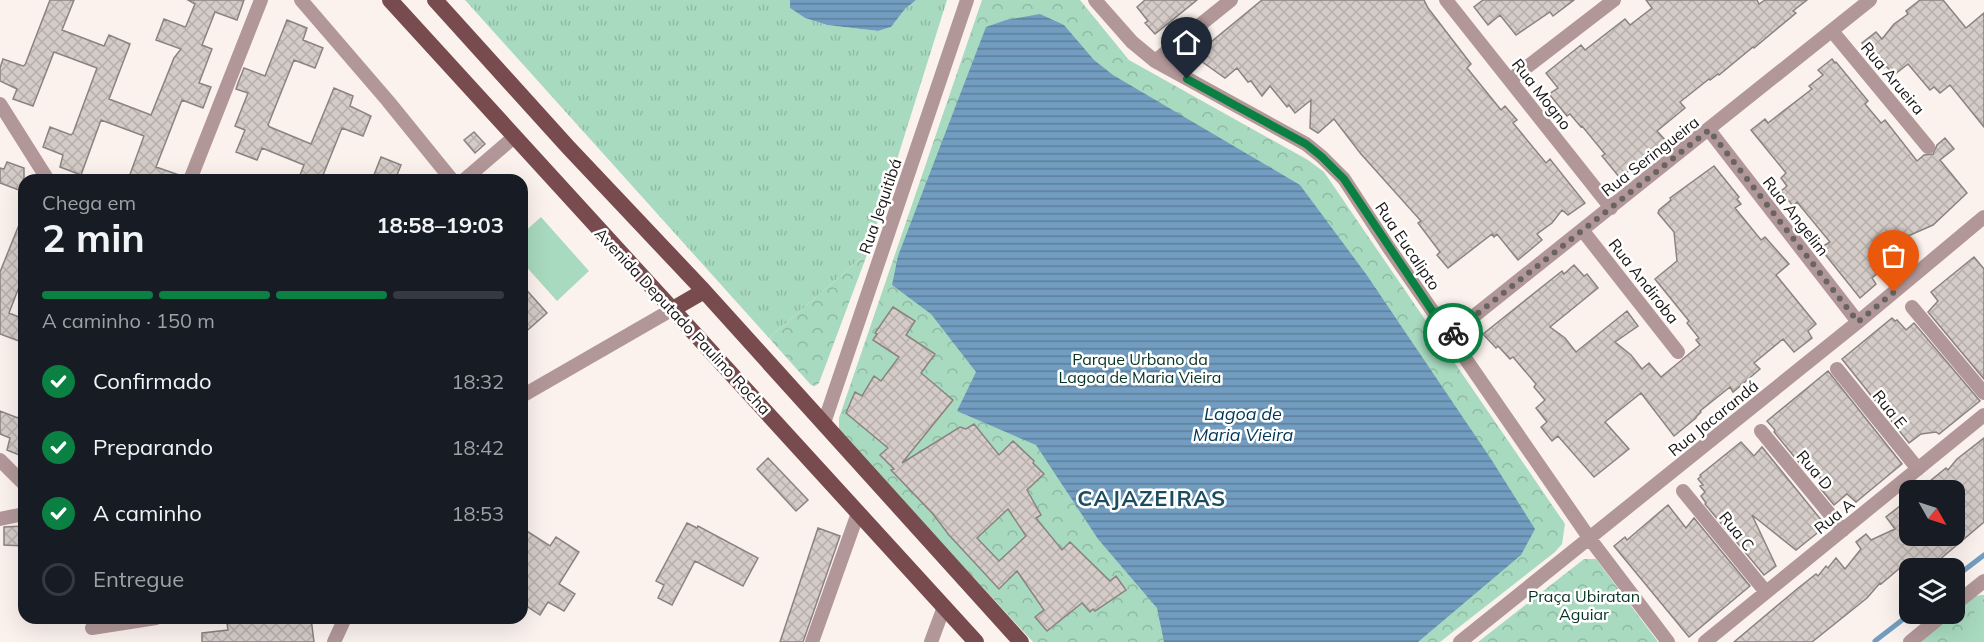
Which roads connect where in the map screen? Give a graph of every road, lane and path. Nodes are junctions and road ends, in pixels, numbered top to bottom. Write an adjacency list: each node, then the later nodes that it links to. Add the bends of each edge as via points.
1 (261, 0): 19 (street)
2 (301, 0): 20 (street)
3 (390, 0): 16 (main road, Avenida Deputado Paulino Rocha)
4 (435, 0): 25 (main road, Avenida Deputado Paulino Rocha)
5 (967, 0): 35 (street, Rua Jequitibá)
6 (1095, 0): 12 (street, Rua Eucalipto, via 1132,42)
7 (1231, 0): 12 (street)
8 (1446, 0): 13 (street, Rua Mogno)
9 (1614, 0): 13 (street)
10 (1870, 0): 11 (street, Rua Seringueira)
11 (1832, 31): 15 (street, Rua Seringueira); 17 (street, Rua Arueira)
12 (1155, 61): 29 (street, Rua Eucalipto, via 1306,144 1322,157 1344,179)
13 (1510, 80): 22 (street, Rua Mogno)
14 (0, 104): 18 (street)
15 (1709, 130): 22 (street, Rua Seringueira); 28 (street, Rua Angelim)
16 (514, 137): 21 (street); 27 (main road, Avenida Deputado Paulino Rocha)
17 (1928, 147)
18 (44, 174)
19 (192, 174)
20 (447, 174)
21 (471, 174)
22 (1611, 208): 24 (street, Rua Seringueira)
23 (1984, 217): 28 (street, Rua Jacarandá)
24 (1583, 231): 29 (street, Rua Seringueira); 30 (street, Rua Andiroba)
25 (704, 291): 27 (main road); 35 (main road, Avenida Deputado Paulino Rocha)
26 (1912, 307): 33 (street)
27 (673, 309): 32 (street); 41 (main road, Avenida Deputado Paulino Rocha)
28 (1858, 322): 45 (street, Rua Jacarandá)
29 (1449, 336): 45 (street, Rua Eucalipto)
30 (1678, 352)
31 (1837, 369): 38 (street, Rua E)
32 (528, 393)
33 (1984, 393)
34 (1984, 415): 38 (street, Rua A)
35 (824, 423): 58 (main road, Avenida Deputado Paulino Rocha)
36 (1761, 431): 44 (street, Rua D)
37 (0, 460): 39 (street)
38 (1918, 469): 44 (street, Rua A)
39 (18, 478)
40 (1683, 491): 47 (street, Rua C)
41 (858, 513): 49 (main road, Avenida Deputado Paulino Rocha); 55 (street)
42 (1, 514): 43 (street)
43 (18, 514)
44 (1843, 530): 47 (street, Rua A)
45 (1590, 539): 59 (street, Rua Jacarandá); 60 (street, Rua Eucalipto)
46 (1984, 582): 48 (street)
47 (1766, 592): 61 (street, Rua A)
48 (1965, 597)
49 (944, 607): 56 (street); 57 (main road, Avenida Deputado Paulino Rocha)
50 (113, 624): 53 (street)
51 (342, 624): 54 (street)
52 (1932, 624): 62 (street)
53 (92, 627)
54 (334, 642)
55 (812, 642)
56 (932, 642)
57 (976, 642)
58 (1021, 642)
59 (1460, 642)
60 (1668, 642)
61 (1705, 642)
62 (1910, 642)

